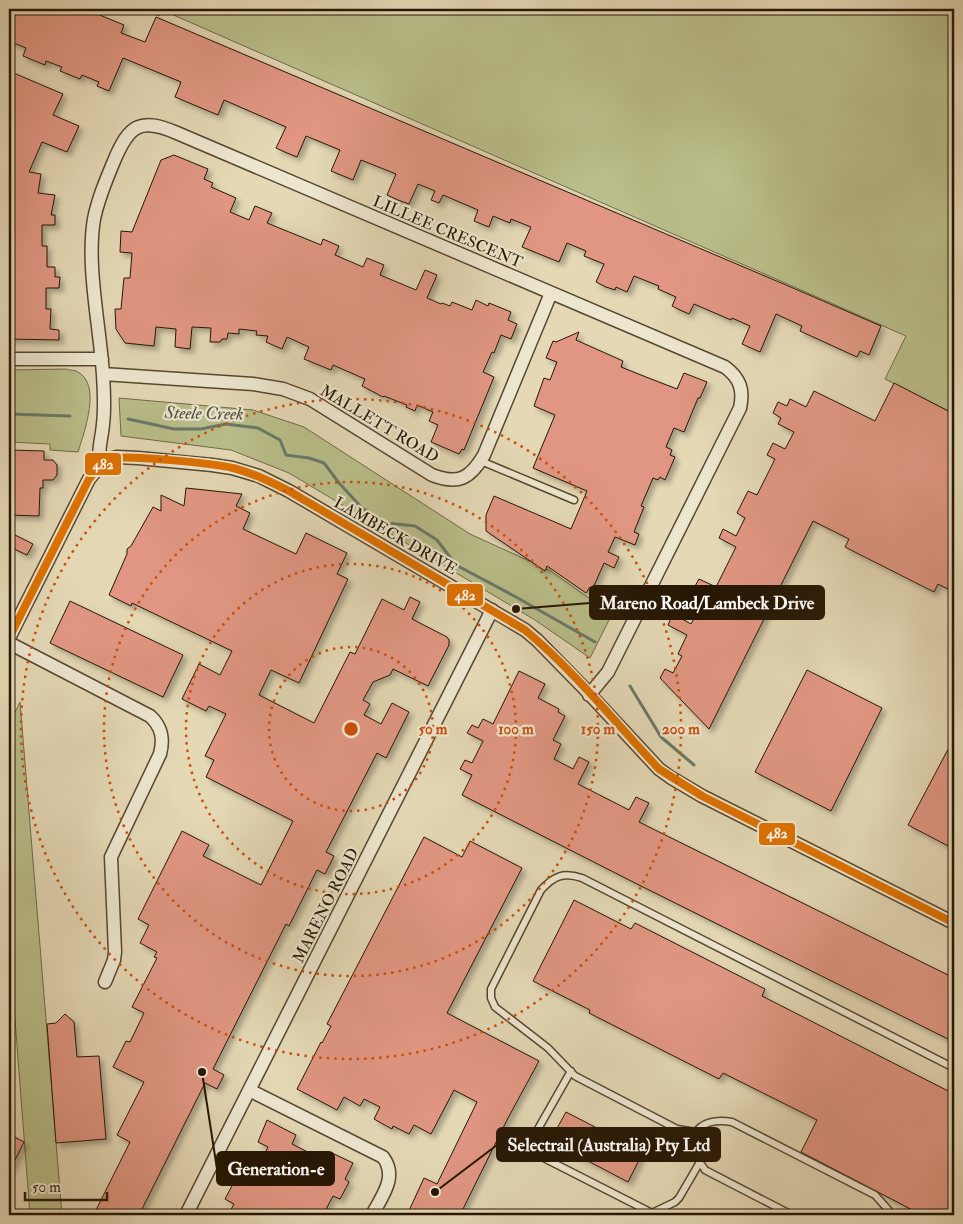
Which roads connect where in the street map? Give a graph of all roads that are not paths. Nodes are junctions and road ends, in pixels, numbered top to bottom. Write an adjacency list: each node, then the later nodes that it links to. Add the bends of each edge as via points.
1 (551, 293): 3 (street, LILLEE CRESCENT, via 160,126 140,126 123,141 102,190 94,220 92,253); 5 (street, MALLETT ROAD); 11 (street, LILLEE CRESCENT, via 725,367 738,379 743,397 736,417 608,672)
2 (9, 359): 3 (street)
3 (102, 359): 4 (street, LILLEE CRESCENT)
4 (103, 374): 5 (street, MALLETT ROAD, via 283,389 310,399 445,480 468,476); 6 (street, LILLEE CRESCENT)
5 (481, 461): 7 (lane)
6 (100, 466): 8 (street, LAMBECK DRIVE, via 110,459 127,458 212,465 250,472 289,491); 9 (street, via 89,479)
7 (574, 500)
8 (492, 610): 11 (street, LAMBECK DRIVE, via 537,640); 16 (street, MARENO ROAD)
9 (9, 638)
10 (9, 644): 13 (street, via 150,716 160,728 163,745 160,754 111,858 115,952)
11 (589, 695): 12 (street, LAMBECK DRIVE, via 670,778)
12 (954, 923)
13 (105, 982)
14 (954, 1068): 15 (lane, via 582,878 565,875 552,878 541,890 492,989 491,998 494,1007 548,1048)
15 (571, 1071): 17 (lane, via 677,1129); 19 (lane, via 534,1136 530,1145 532,1152)
16 (249, 1090): 20 (street, MARENO ROAD); 21 (street, via 384,1158 390,1174)
17 (696, 1132): 18 (lane, via 693,1139); 23 (lane, via 704,1124 720,1120 732,1122 875,1195)
18 (700, 1162): 19 (lane, via 675,1202); 22 (lane, via 720,1179)
19 (651, 1214)
20 (186, 1215)
21 (372, 1215)
22 (792, 1215)
23 (894, 1215)

